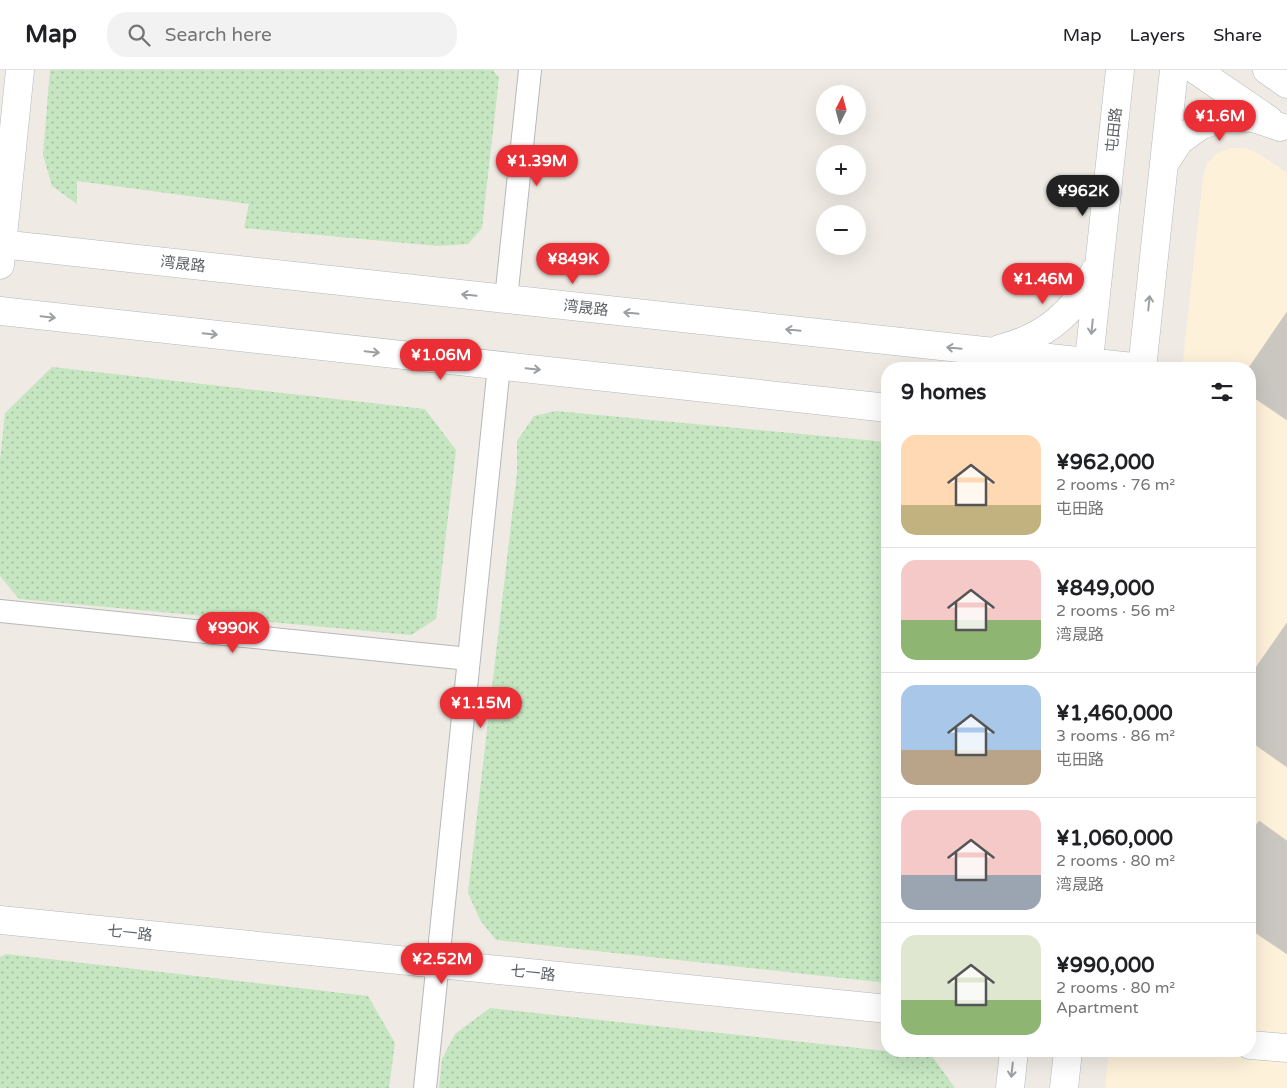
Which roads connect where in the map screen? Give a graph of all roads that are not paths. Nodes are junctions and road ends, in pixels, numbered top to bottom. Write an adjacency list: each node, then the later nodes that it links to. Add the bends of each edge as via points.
1 (20, 70): 10 (main road)
2 (530, 70): 12 (street)
3 (1120, 70): 11 (main road, 屯田路)
4 (1174, 70): 9 (main road)
5 (1196, 70): 8 (main road)
6 (1267, 70): 7 (main road)
7 (1287, 84)
8 (1283, 130): 9 (main road, via 1254,118 1227,117 1201,126 1179,141)
9 (1164, 164): 17 (main road, one-way to 9)
10 (1, 251): 12 (main road, 湾晟路, one-way to 10)
11 (1100, 260): 14 (main road, via 1087,288 1045,331 1018,344); 16 (main road, 屯田路, one-way to 16)
12 (506, 299): 14 (main road, 湾晟路, one-way to 12)
13 (0, 311): 18 (main road, one-way to 18)
14 (988, 352): 15 (main road, 湾晟路)
15 (1059, 362)
16 (1088, 362)
17 (1143, 362)
18 (499, 366): 19 (main road, one-way to 19); 21 (street)
19 (881, 407)
20 (0, 611): 21 (street)
21 (469, 659): 23 (street)
22 (0, 920): 23 (main road, 七一路)
23 (438, 964): 24 (main road, 七一路); 29 (street)
24 (881, 1008)
25 (1256, 1045): 26 (main road)
26 (1287, 1048)
27 (1013, 1057): 30 (main road, one-way to 30)
28 (1067, 1057): 31 (main road)
29 (425, 1088)
30 (1010, 1088)
31 (1064, 1088)

